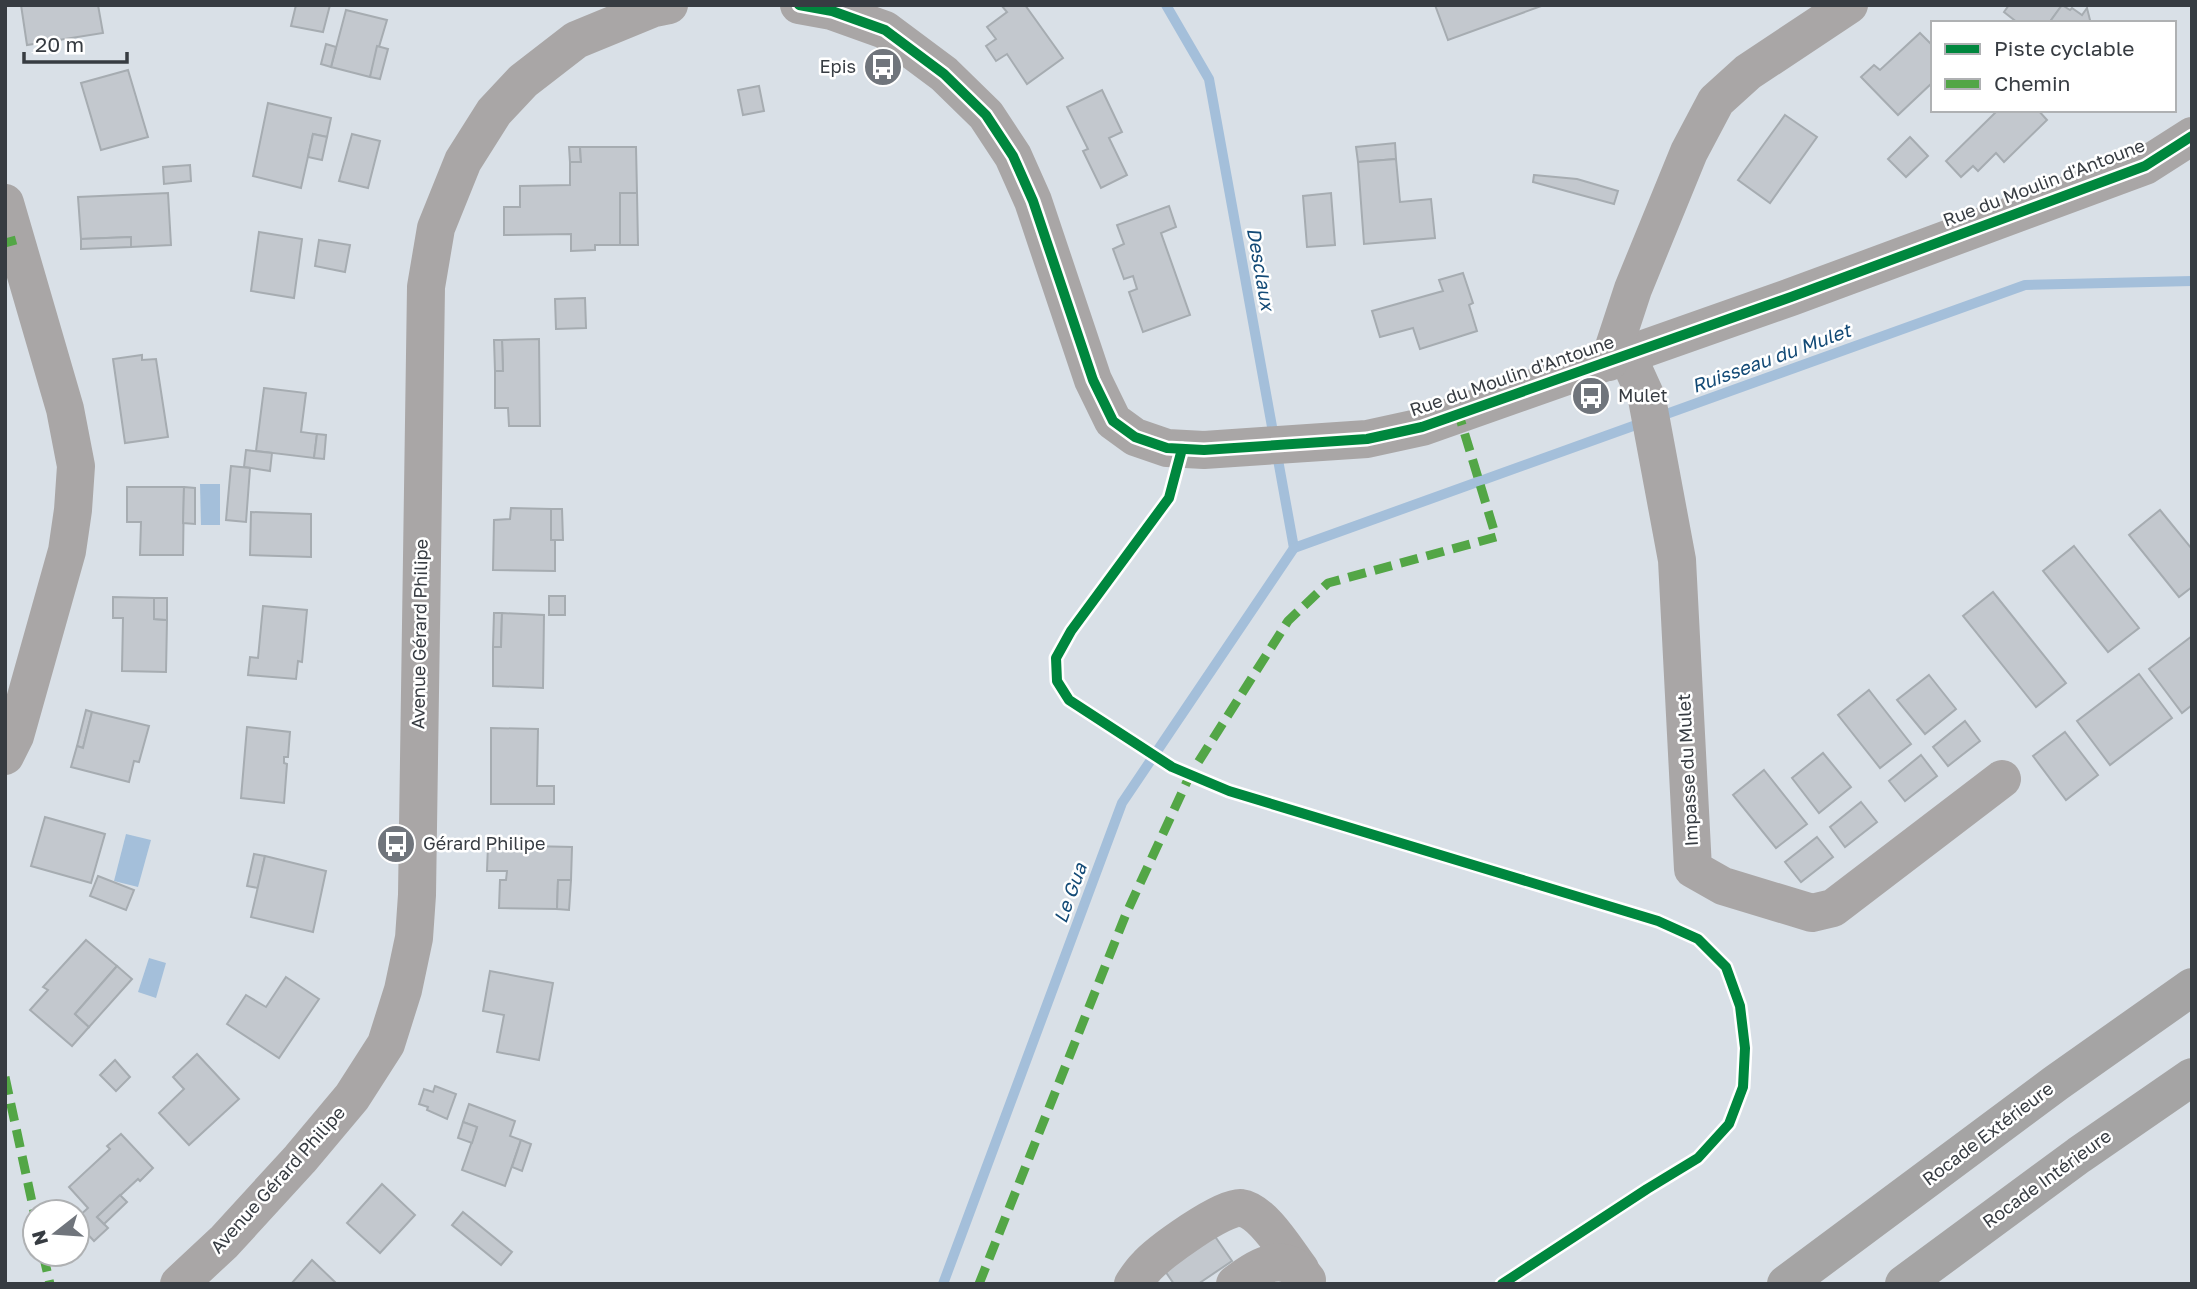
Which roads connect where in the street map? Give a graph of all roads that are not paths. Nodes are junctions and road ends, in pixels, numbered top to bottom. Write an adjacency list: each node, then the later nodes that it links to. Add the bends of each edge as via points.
1 (800, 5): 6 (street, Rue du Moulin d'Antoune, via 885,30 944,74 986,115 1013,156 1033,201 1093,380 1113,421 1135,437 1167,448 1367,439 1422,427)
2 (1849, 5): 6 (street, via 1748,72 1717,101 1689,152 1633,289)
3 (658, 6): 12 (street, Avenue Gérard Philipe, via 576,40 523,81 494,112 463,160 436,229 426,287 418,895 403,990 386,1044 352,1097 300,1159)
4 (2192, 136): 6 (street, Rue du Moulin d'Antoune, via 2145,166)
5 (5, 203): 7 (street, via 62,397 76,466 67,551 15,736)
6 (1618, 359): 8 (street, Impasse du Mulet, via 1651,420 1677,560 1693,869 1723,886 1812,913 1833,908)
7 (5, 756)
8 (2002, 779)
9 (2192, 987): 15 (highway, Rocade Extérieure)
10 (2192, 1077): 16 (highway, Rocade Intérieure)
11 (1305, 1277): 13 (street, via 1259,1216 1240,1208 1221,1213 1183,1238 1147,1265); 14 (street, via 1283,1263 1266,1263)
12 (179, 1284)
13 (1133, 1284)
14 (1235, 1284)
15 (1786, 1284)
16 (1904, 1284)

